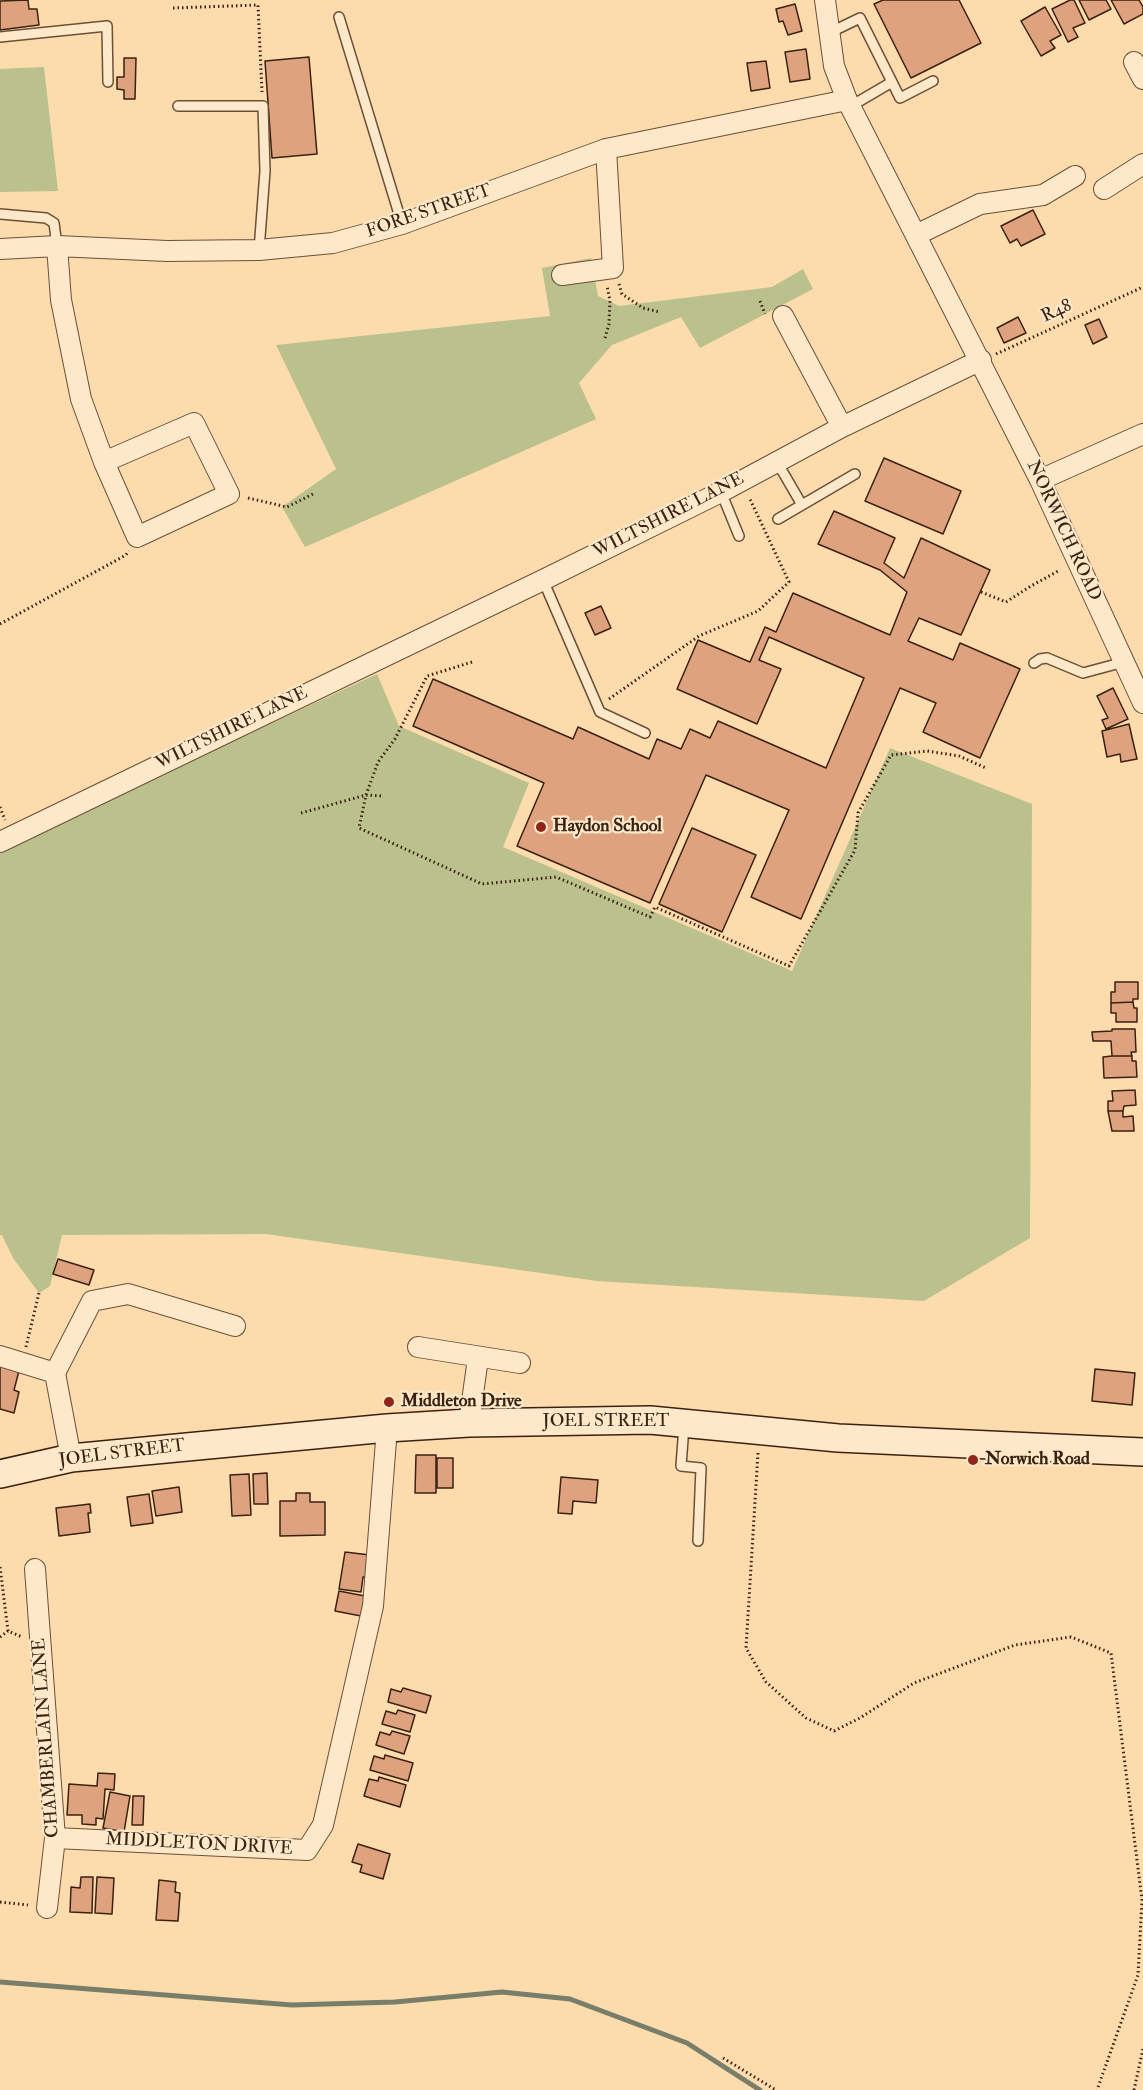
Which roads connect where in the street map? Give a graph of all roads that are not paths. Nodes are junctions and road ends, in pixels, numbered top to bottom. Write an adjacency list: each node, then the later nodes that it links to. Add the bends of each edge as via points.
1 (825, 0): 3 (street)
2 (339, 17): 15 (lane)
3 (830, 33): 7 (lane, via 860,18); 8 (street, via 834,66)
4 (0, 38): 6 (lane, via 107,26)
5 (933, 81): 7 (lane, via 900,98)
6 (108, 82)
7 (892, 82): 8 (lane)
8 (849, 103): 10 (street, FORE STREET); 16 (street)
9 (178, 106): 19 (lane, via 263,106 265,171)
10 (606, 149): 15 (street, FORE STREET); 20 (street, via 609,269)
11 (1143, 164): 13 (street)
12 (1075, 176): 16 (street, via 1043,195 980,204)
13 (1104, 189)
14 (0, 214): 17 (lane, via 46,218 54,223)
15 (402, 224): 19 (street, FORE STREET, via 333,243)
16 (916, 235): 22 (street)
17 (57, 246): 18 (street, FORE STREET); 19 (street, FORE STREET); 25 (street, via 61,300 81,399)
18 (0, 249)
19 (259, 250)
20 (562, 275)
21 (783, 316): 23 (street)
22 (981, 360): 23 (street, WILTSHIRE LANE); 28 (street, NORWICH ROAD)
23 (842, 426): 26 (street, WILTSHIRE LANE)
24 (1143, 434): 28 (street)
25 (104, 462): 25 (street, via 137,537 229,494 194,423)
26 (777, 462): 29 (street, WILTSHIRE LANE); 30 (lane)
27 (855, 474): 30 (lane)
28 (1040, 480): 34 (street, NORWICH ROAD)
29 (721, 492): 32 (lane); 33 (street, WILTSHIRE LANE)
30 (802, 505): 31 (lane)
31 (778, 519)
32 (739, 536)
33 (543, 580): 37 (lane, via 600,712); 38 (street, WILTSHIRE LANE)
34 (1124, 662): 35 (lane, via 1083,673 1047,658); 36 (street, NORWICH ROAD)
35 (1034, 663)
36 (1143, 702)
37 (645, 733)
38 (0, 842)
39 (235, 1326): 44 (street, via 128,1294 92,1301)
40 (418, 1347): 42 (street)
41 (0, 1356): 44 (street)
42 (478, 1358): 43 (street); 45 (street)
43 (520, 1363)
44 (55, 1373): 49 (street)
45 (469, 1423): 46 (main road, JOEL STREET); 47 (main road, JOEL STREET)
46 (684, 1423): 48 (main road, JOEL STREET, via 838,1438); 51 (lane, via 681,1466 701,1468)
47 (387, 1428): 49 (main road, JOEL STREET); 53 (street, MIDDLETON DRIVE, via 373,1606 323,1825 308,1850)
48 (1143, 1452)
49 (71, 1458): 50 (main road, JOEL STREET)
50 (0, 1474)
51 (698, 1541)
52 (35, 1569): 53 (street, CHAMBERLAIN LANE)
53 (55, 1838): 54 (street, CHAMBERLAIN LANE)
54 (48, 1908)

